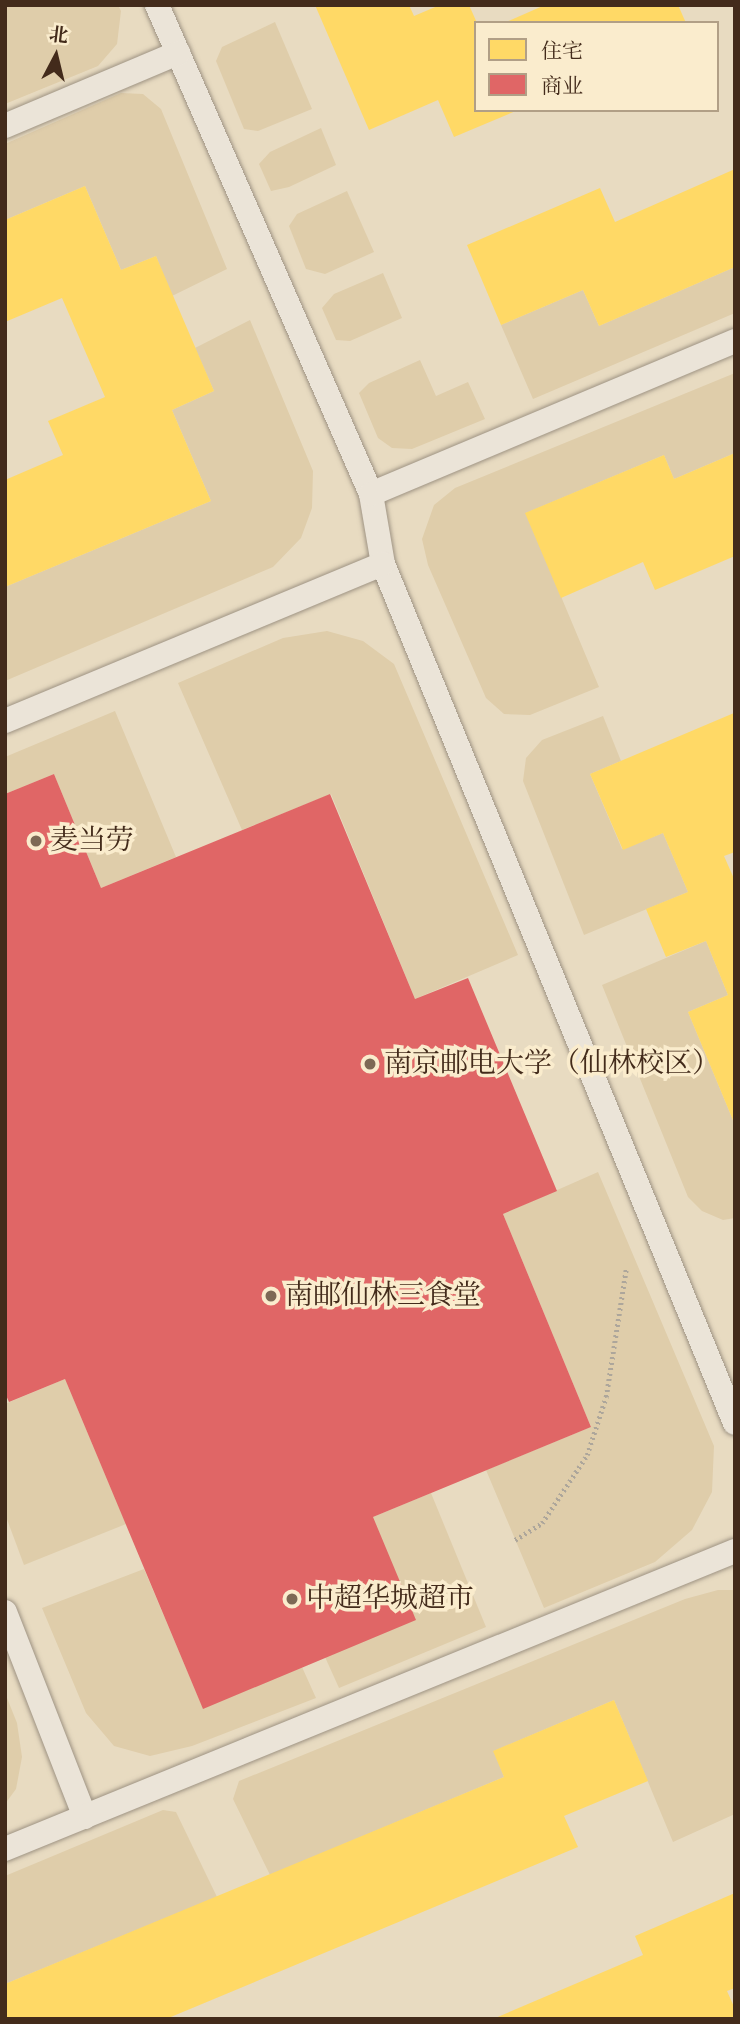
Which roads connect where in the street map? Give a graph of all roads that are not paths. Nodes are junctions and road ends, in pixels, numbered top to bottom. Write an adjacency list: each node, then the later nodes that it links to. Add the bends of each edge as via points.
1 (157, 5): 2 (lane)
2 (177, 52): 3 (lane); 5 (lane)
3 (5, 126)
4 (735, 341): 5 (lane)
5 (371, 494): 6 (lane)
6 (383, 564): 7 (lane); 8 (lane)
7 (5, 721)
8 (735, 1423)
9 (735, 1551): 11 (lane)
10 (5, 1612): 11 (lane)
11 (85, 1817): 12 (lane)
12 (5, 1849)

